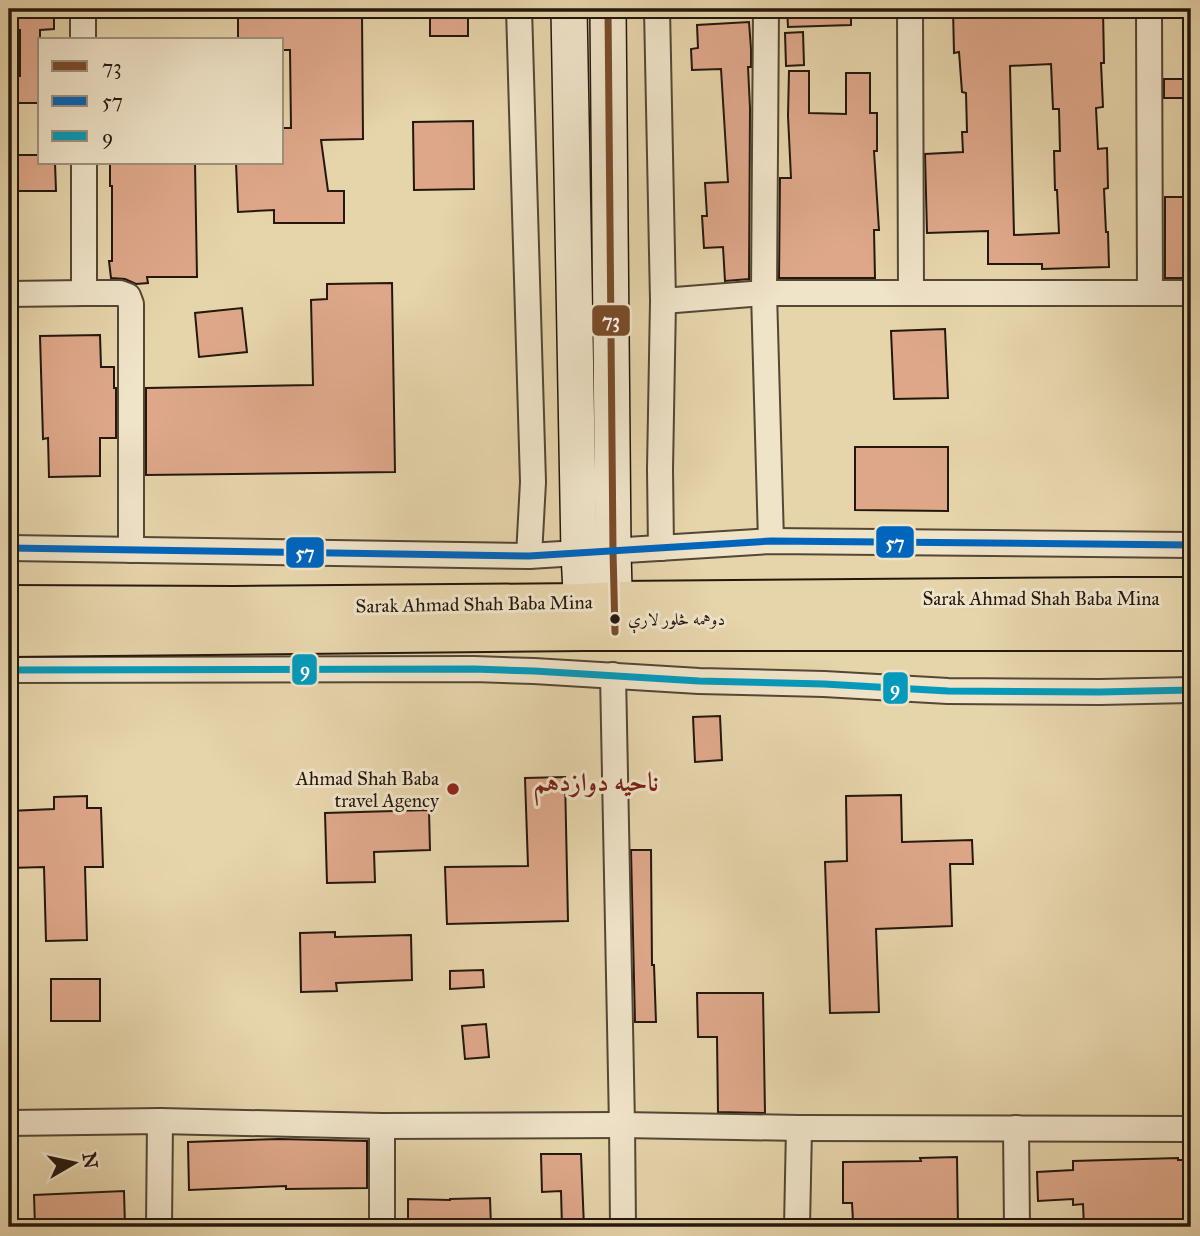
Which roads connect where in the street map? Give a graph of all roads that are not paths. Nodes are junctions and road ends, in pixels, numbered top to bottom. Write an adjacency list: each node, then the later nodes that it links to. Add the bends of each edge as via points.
1 (83, 9): 9 (street)
2 (519, 9): 25 (street, via 533,482)
3 (569, 9): 24 (main road)
4 (608, 9): 23 (main road)
5 (657, 9): 17 (street)
6 (766, 9): 12 (street)
7 (910, 9): 13 (street)
8 (1149, 9): 14 (street)
9 (83, 38)
10 (83, 164): 11 (street)
11 (84, 293): 16 (street); 22 (street, via 120,293 128,296 131,304)
12 (764, 293): 13 (street); 17 (street); 18 (street)
13 (911, 293): 14 (street)
14 (1150, 293): 15 (street)
15 (1191, 293)
16 (9, 294)
17 (663, 302): 21 (street)
18 (771, 541): 19 (street); 21 (street)
19 (1191, 545)
20 (9, 548): 22 (street)
21 (662, 548): 23 (street)
22 (131, 550): 25 (street)
23 (613, 551): 24 (street); 28 (main road)
24 (579, 552): 25 (street); 28 (main road)
25 (529, 555)
26 (1191, 597): 28 (highway, Sarak Ahmad Shah Baba Mina)
27 (9, 605): 28 (highway, Sarak Ahmad Shah Baba Mina, via 248,606)
28 (599, 617): 29 (highway); 30 (highway)
29 (1191, 631)
30 (9, 637)
31 (9, 670): 32 (street, via 474,669)
32 (613, 675): 33 (street, via 948,691); 36 (street)
33 (1191, 690)
34 (159, 1121): 35 (street); 37 (street); 41 (street)
35 (9, 1123)
36 (622, 1125): 37 (street); 38 (street); 43 (street)
37 (382, 1126): 42 (street)
38 (799, 1128): 39 (street); 44 (street)
39 (1016, 1128): 40 (street); 45 (street)
40 (1191, 1129)
41 (159, 1227)
42 (382, 1227)
43 (623, 1227)
44 (797, 1227)
45 (1017, 1227)

